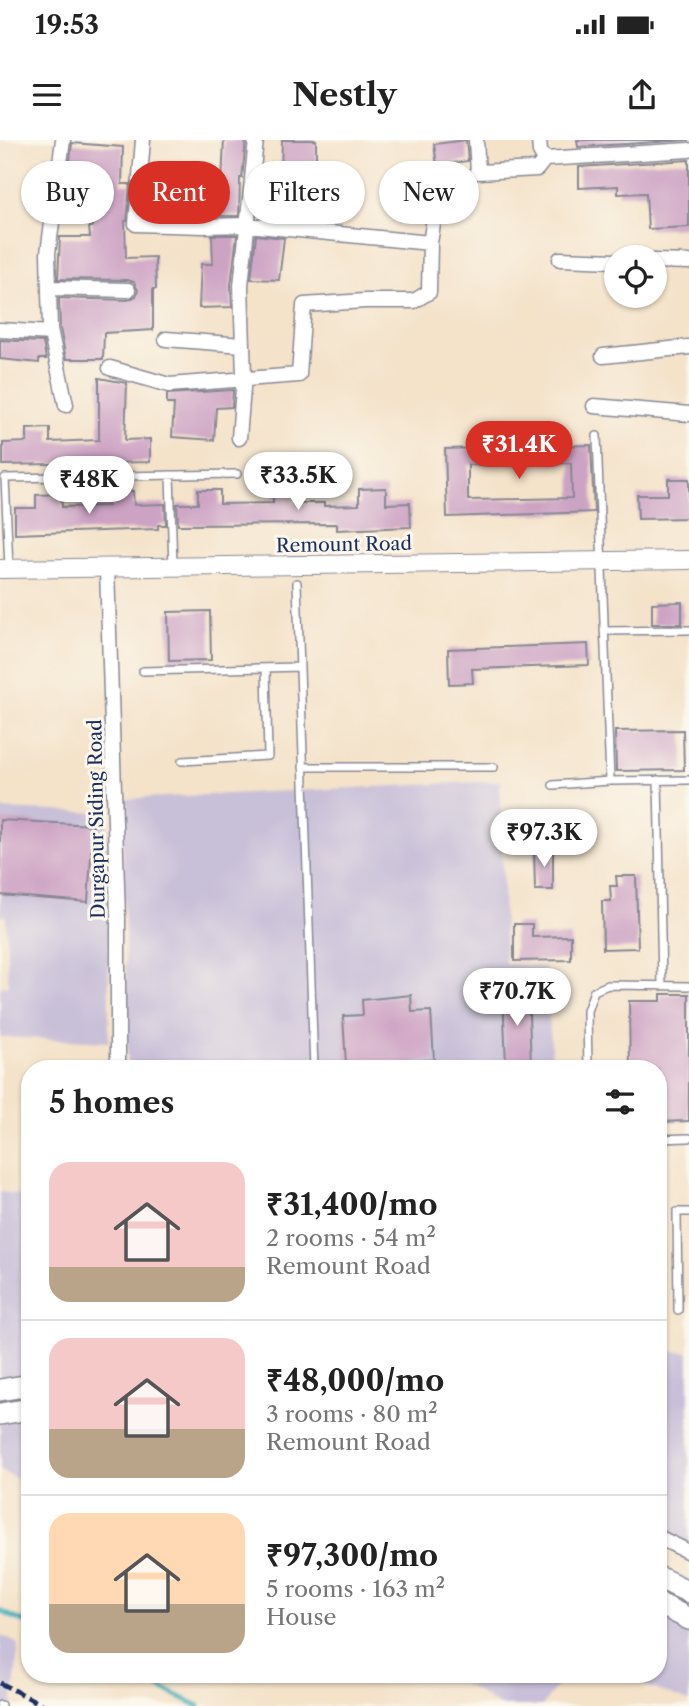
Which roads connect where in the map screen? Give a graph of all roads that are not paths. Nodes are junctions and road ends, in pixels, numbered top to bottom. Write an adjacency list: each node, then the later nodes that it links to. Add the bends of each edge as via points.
1 (63, 140): 15 (street, via 48,253)
2 (143, 140): 9 (street, via 136,223)
3 (256, 140): 9 (street)
4 (476, 140): 7 (street, via 478,172 537,169)
5 (540, 140): 7 (street)
6 (689, 150): 7 (street)
7 (545, 159)
8 (433, 224): 10 (street)
9 (247, 225): 10 (street); 20 (street, via 241,286)
10 (430, 243): 24 (street, via 429,292 414,301 304,305 299,375)
11 (559, 260): 12 (street)
12 (604, 261)
13 (667, 261): 14 (street)
14 (689, 262)
15 (49, 288): 16 (street); 18 (street)
16 (128, 290)
17 (0, 330): 18 (street)
18 (51, 333): 25 (street)
19 (166, 339): 20 (street)
20 (243, 345): 24 (street)
21 (689, 347): 22 (street)
22 (603, 356)
23 (110, 368): 24 (street, via 169,385)
24 (243, 381): 29 (street)
25 (66, 405)
26 (594, 406): 27 (street)
27 (689, 414)
28 (597, 436): 33 (lane)
29 (239, 438)
30 (237, 474): 31 (lane)
31 (170, 475): 34 (lane); 36 (lane, via 5,478)
32 (689, 560): 33 (street, Remount Road)
33 (601, 562): 34 (street, Remount Road); 39 (lane)
34 (173, 567): 35 (street, Remount Road)
35 (107, 568): 36 (street, Remount Road); 52 (street, Durgapur Siding Road)
36 (4, 569)
37 (297, 583): 40 (lane)
38 (689, 630): 39 (lane)
39 (604, 631): 48 (lane)
40 (300, 667): 41 (lane); 44 (lane)
41 (266, 668): 42 (lane); 43 (lane, via 268,756)
42 (143, 671)
43 (182, 761)
44 (303, 767): 45 (lane); 53 (lane)
45 (494, 768)
46 (658, 780): 47 (lane); 48 (lane); 50 (lane)
47 (689, 780)
48 (611, 781): 49 (lane)
49 (553, 785)
50 (662, 986): 51 (lane); 54 (lane, via 608,985 594,991 587,1011)
51 (689, 986)
52 (118, 1060)
53 (314, 1060)
54 (588, 1060)
55 (689, 1138): 56 (lane)
56 (667, 1139)
57 (689, 1212): 58 (lane, via 677,1212)
58 (678, 1310)
59 (21, 1386): 60 (main road)
60 (0, 1390)
61 (21, 1410): 62 (main road)
62 (0, 1414)
63 (667, 1541): 64 (street)
64 (689, 1552)
65 (667, 1581): 66 (main road)
66 (689, 1592)
67 (667, 1608): 68 (main road)
68 (689, 1619)

